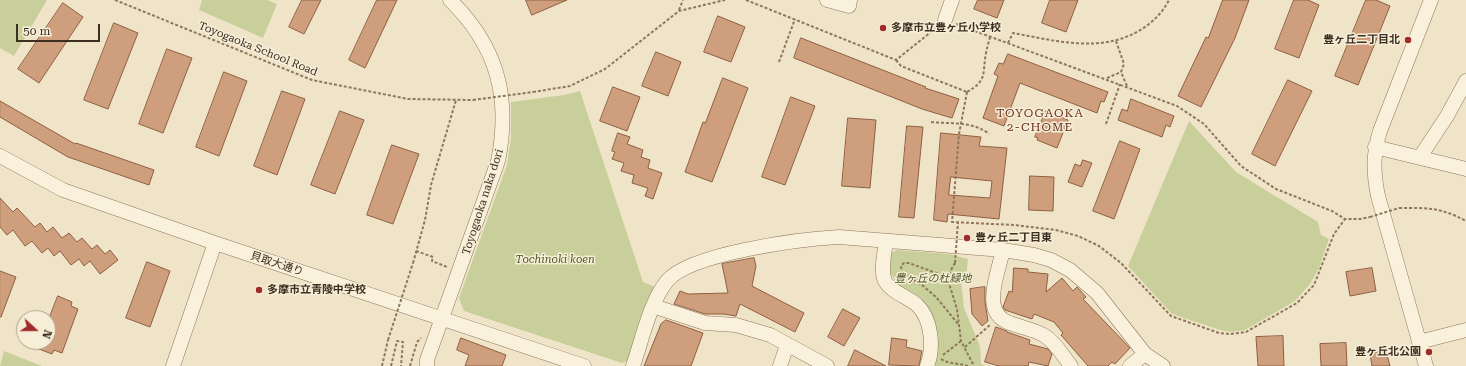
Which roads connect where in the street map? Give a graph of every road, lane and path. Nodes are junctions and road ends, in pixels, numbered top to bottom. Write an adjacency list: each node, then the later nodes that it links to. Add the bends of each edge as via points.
1 (115, 0): 25 (path, Toyogaoka School Road, via 312,80 408,99)
2 (450, 0): 45 (street, Toyogaoka naka dori, via 479,33 491,56 503,100 503,133 498,161)
3 (683, 0): 11 (path)
4 (725, 0): 11 (path)
5 (746, 0): 12 (path)
6 (827, 0): 7 (street, via 849,6)
7 (850, 0)
8 (952, 0): 13 (street)
9 (1169, 0): 15 (path, via 1150,24 1131,36)
10 (1431, 0): 30 (street)
11 (679, 11): 25 (path, Toyogaoka School Road, bridge, via 605,70 570,86 473,100)
12 (794, 19): 17 (path); 18 (path)
13 (945, 20): 14 (path); 17 (path)
14 (990, 37): 16 (path); 24 (path, via 984,77 978,86)
15 (1116, 41): 16 (path, via 1085,45 1013,33); 19 (path, via 1124,64)
16 (1008, 43): 20 (path)
17 (896, 60): 24 (path, via 901,66)
18 (779, 62)
19 (1121, 72): 20 (path); 23 (path)
20 (1107, 78): 22 (path)
21 (1466, 81): 32 (street)
22 (1120, 84): 23 (path); 28 (path)
23 (1127, 86): 34 (path, via 1177,106 1204,124 1241,166 1276,189 1332,211)
24 (967, 92): 27 (path)
25 (456, 100): 40 (path, via 431,185)
26 (931, 122): 27 (path)
27 (962, 124): 29 (path, via 970,124); 36 (path, via 952,222)
28 (1106, 124)
29 (989, 134)
30 (1375, 147): 32 (street); 50 (street, via 1374,172 1378,196)
31 (0, 156): 38 (street, 貝取大通り, via 63,190)
32 (1420, 157): 33 (street)
33 (1466, 169)
34 (1345, 219): 35 (path, bridge, via 1370,217 1399,208 1431,208 1448,212); 36 (path, via 1334,234 1314,285 1297,303 1246,332 1230,334 1219,333 1171,316 1121,263 1099,246 1078,236 1056,230 1014,225)
35 (1466, 221)
36 (958, 223): 42 (path, bridge, via 955,262)
37 (886, 241): 39 (street); 43 (street, via 839,237 812,238 754,248 695,263 684,267 667,280); 55 (street, via 883,270 885,281 917,306 927,318 930,334)
38 (215, 243): 45 (street, 貝取大通り); 56 (street)
39 (1003, 250): 44 (street, via 992,298 994,312); 54 (street, via 1034,254 1070,270 1097,293)
40 (416, 251): 41 (path, via 433,257 432,261); 57 (path, bridge)
41 (452, 269)
42 (948, 277): 46 (path, via 957,309); 46 (path, via 909,263 901,266 902,274 922,285 936,297)
43 (653, 306): 51 (street, via 704,323 736,325 770,335); 63 (street)
44 (998, 318): 52 (path); 68 (street, via 1045,336)
45 (442, 319): 61 (street, Toyogaoka naka dori); 62 (street, 貝取大通り)
46 (958, 324): 49 (path)
47 (1466, 330): 50 (street)
48 (424, 336): 60 (path, via 417,342)
49 (960, 341): 52 (path); 53 (path)
50 (1419, 342): 71 (street)
51 (787, 345): 64 (street); 65 (street)
52 (965, 347): 67 (path, via 967,356)
53 (946, 351)
54 (1145, 354): 69 (street); 70 (street)
55 (928, 362): 66 (path, via 940,359)
56 (173, 366)
57 (382, 366)
58 (391, 366): 59 (path, via 397,341 403,342)
59 (401, 366)
60 (410, 366)
61 (427, 366)
62 (584, 366)
63 (633, 366)
64 (780, 366)
65 (827, 366)
66 (968, 366)
67 (974, 366)
68 (1071, 366)
69 (1130, 366)
70 (1163, 366)
71 (1426, 366)

